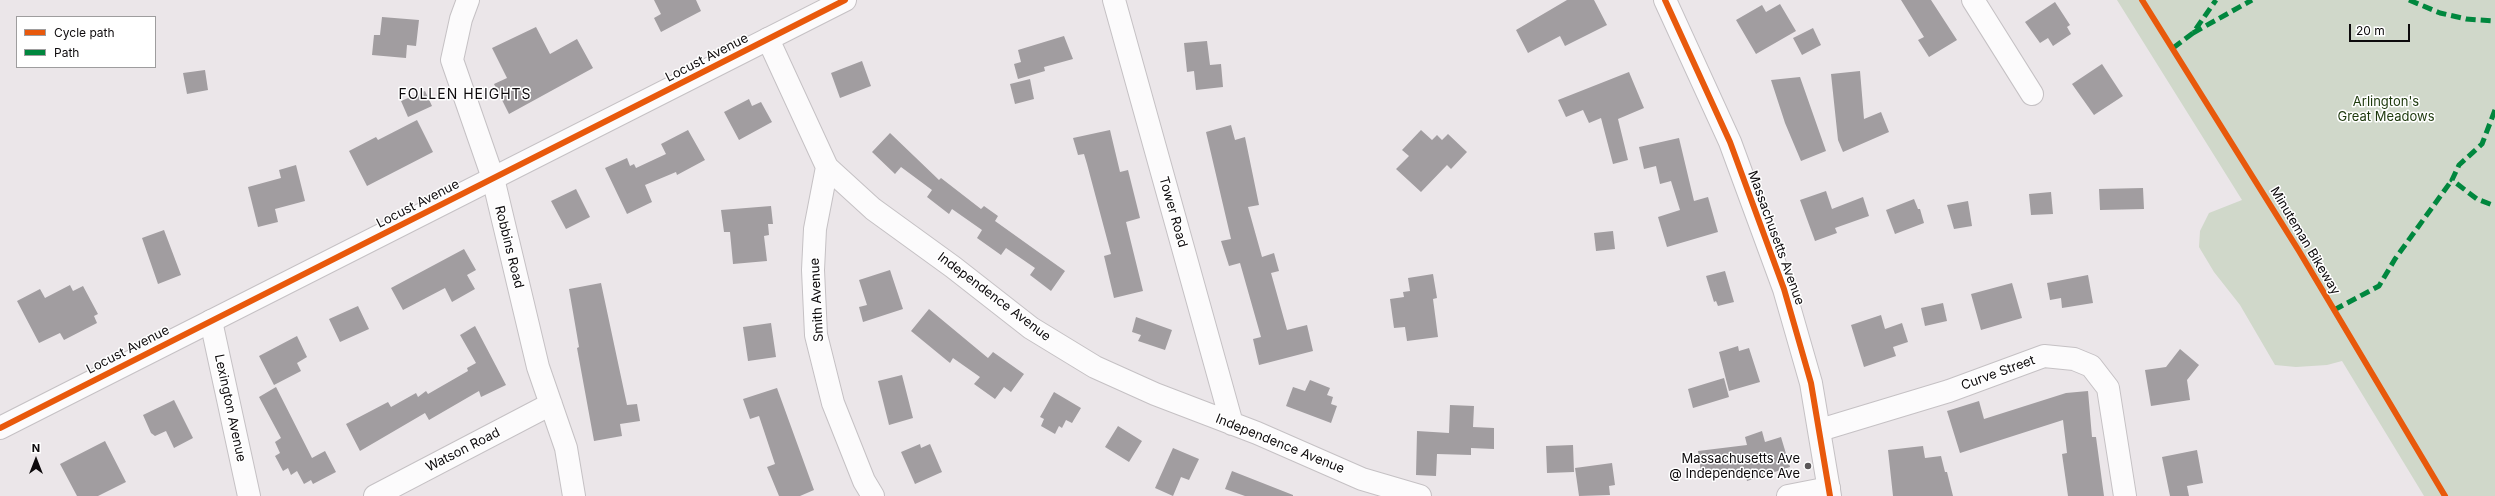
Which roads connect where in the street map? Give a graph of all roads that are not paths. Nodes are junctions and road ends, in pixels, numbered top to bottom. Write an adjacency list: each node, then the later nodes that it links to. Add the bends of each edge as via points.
1 (468, 0): 9 (street, Robbins Road, via 452,60)
2 (845, 0): 6 (street, Locust Avenue)
3 (1114, 0): 12 (street, Tower Road)
4 (1665, 0): 14 (street, Massachusetts Avenue, via 1730,142 1784,289 1811,383)
5 (1974, 0): 7 (street)
6 (768, 39): 8 (street, Independence Avenue); 9 (street, Locust Avenue)
7 (2032, 94)
8 (827, 166): 12 (street, Independence Avenue, via 873,209 1031,328 1095,367); 19 (street, Smith Avenue, via 815,229 813,270 816,335 833,403 865,483)
9 (493, 178): 10 (street, Locust Avenue); 11 (street, Robbins Road, via 538,367)
10 (211, 321): 13 (street, Locust Avenue); 16 (street, Lexington Avenue)
11 (551, 404): 17 (street, Watson Road); 18 (street, Robbins Road, via 566,448)
12 (1232, 424): 20 (street, Independence Avenue, via 1362,479)
13 (0, 428)
14 (1820, 430): 15 (street, Massachusetts Avenue); 22 (street, Curve Street, via 1949,392 2044,356 2074,359 2091,366 2108,388)
15 (1830, 492): 21 (street)
16 (249, 496)
17 (375, 496)
18 (574, 496)
19 (873, 496)
20 (1420, 496)
21 (1788, 496)
22 (2126, 496)

